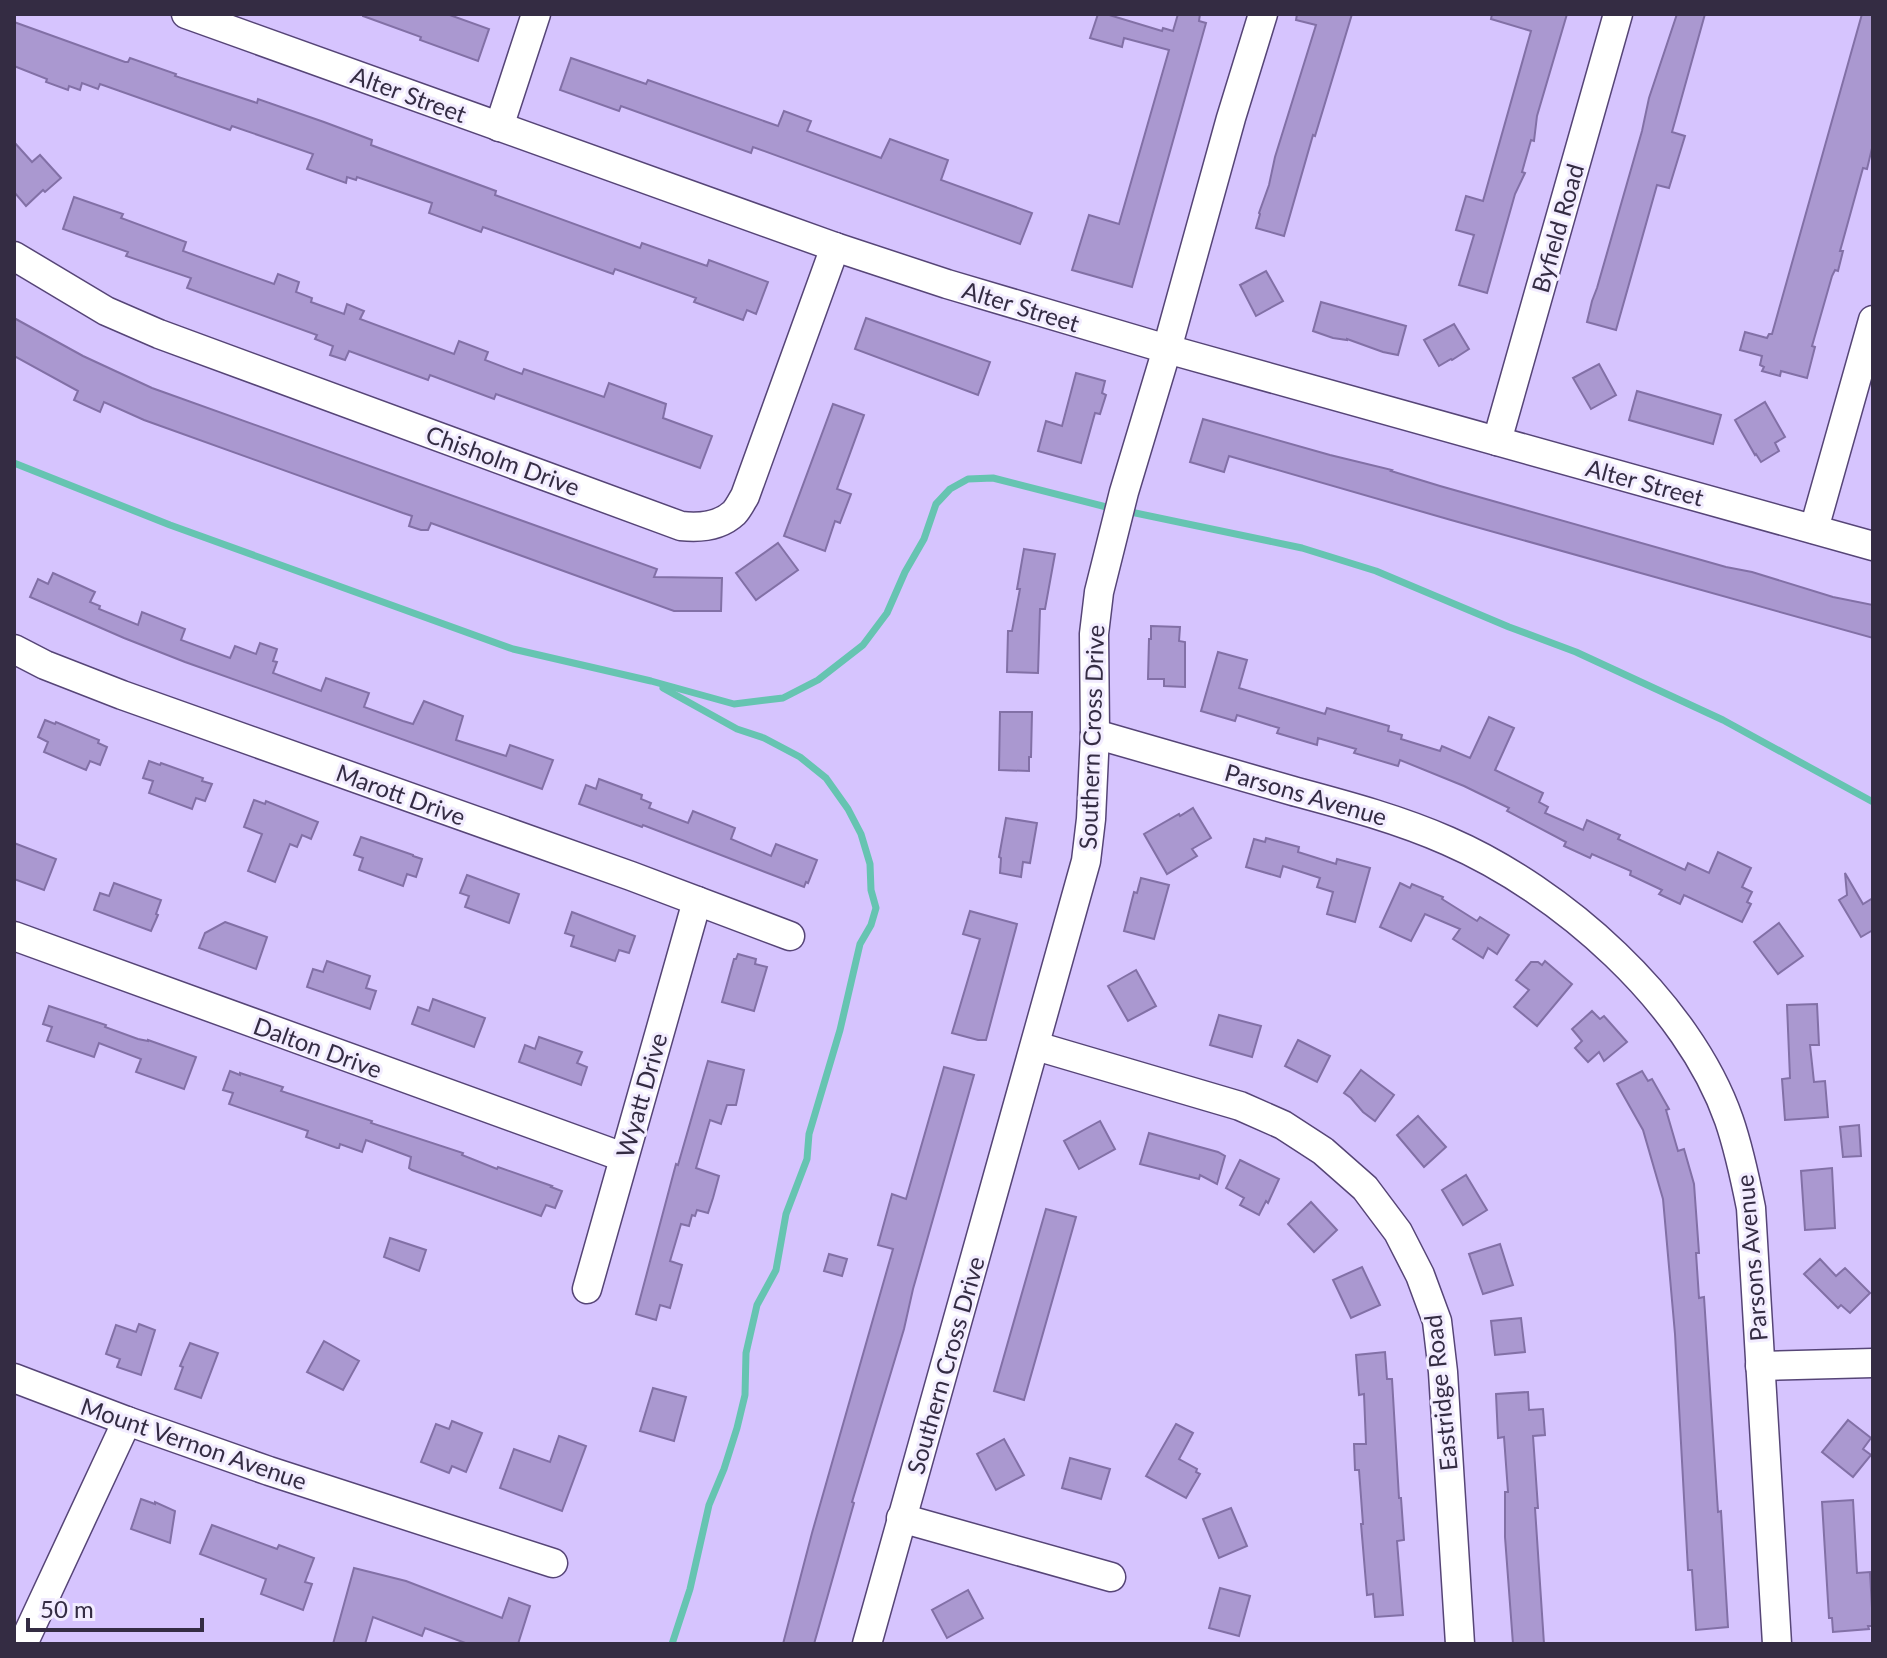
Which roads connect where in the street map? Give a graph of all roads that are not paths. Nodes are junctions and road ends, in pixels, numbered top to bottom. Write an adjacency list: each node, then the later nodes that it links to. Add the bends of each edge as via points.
1 (186, 14): 5 (street, Alter Street)
2 (536, 14): 5 (street)
3 (1263, 14): 9 (street, Southern Cross Drive)
4 (1618, 14): 10 (street, Byfield Road)
5 (499, 127): 6 (street, Alter Street)
6 (835, 247): 7 (street, Chisholm Drive, via 745,496 734,513 700,528 681,526 159,334 106,311); 9 (street, Alter Street)
7 (14, 256)
8 (1873, 320): 11 (street)
9 (1167, 349): 10 (street, Alter Street); 14 (street, Southern Cross Drive, via 1099,592)
10 (1497, 441): 11 (street, Alter Street)
11 (1814, 529): 12 (street, Alter Street)
12 (1873, 546)
13 (14, 649): 15 (street, Marott Drive, via 122,695)
14 (1095, 734): 18 (street, Southern Cross Drive, via 1086,861); 22 (street, Parsons Avenue, via 1393,819 1450,841 1550,900 1634,972 1702,1062 1728,1118 1751,1208)
15 (697, 901): 17 (street, Marott Drive); 19 (street, Wyatt Drive)
16 (14, 936): 19 (street, Dalton Drive)
17 (790, 936)
18 (1036, 1046): 25 (street, Southern Cross Drive); 30 (street, Eastridge Road, via 1240,1106 1283,1125 1365,1188 1398,1232 1437,1321)
19 (623, 1157): 20 (street, Wyatt Drive)
20 (587, 1289)
21 (1873, 1363): 22 (street)
22 (1760, 1366): 31 (street, Parsons Avenue)
23 (14, 1378): 24 (street, Mount Vernon Avenue)
24 (127, 1421): 26 (street, Mount Vernon Avenue); 28 (street)
25 (901, 1518): 27 (street); 29 (street, Southern Cross Drive)
26 (553, 1563)
27 (1111, 1577)
28 (23, 1644)
29 (867, 1644)
30 (1460, 1644)
31 (1777, 1644)

